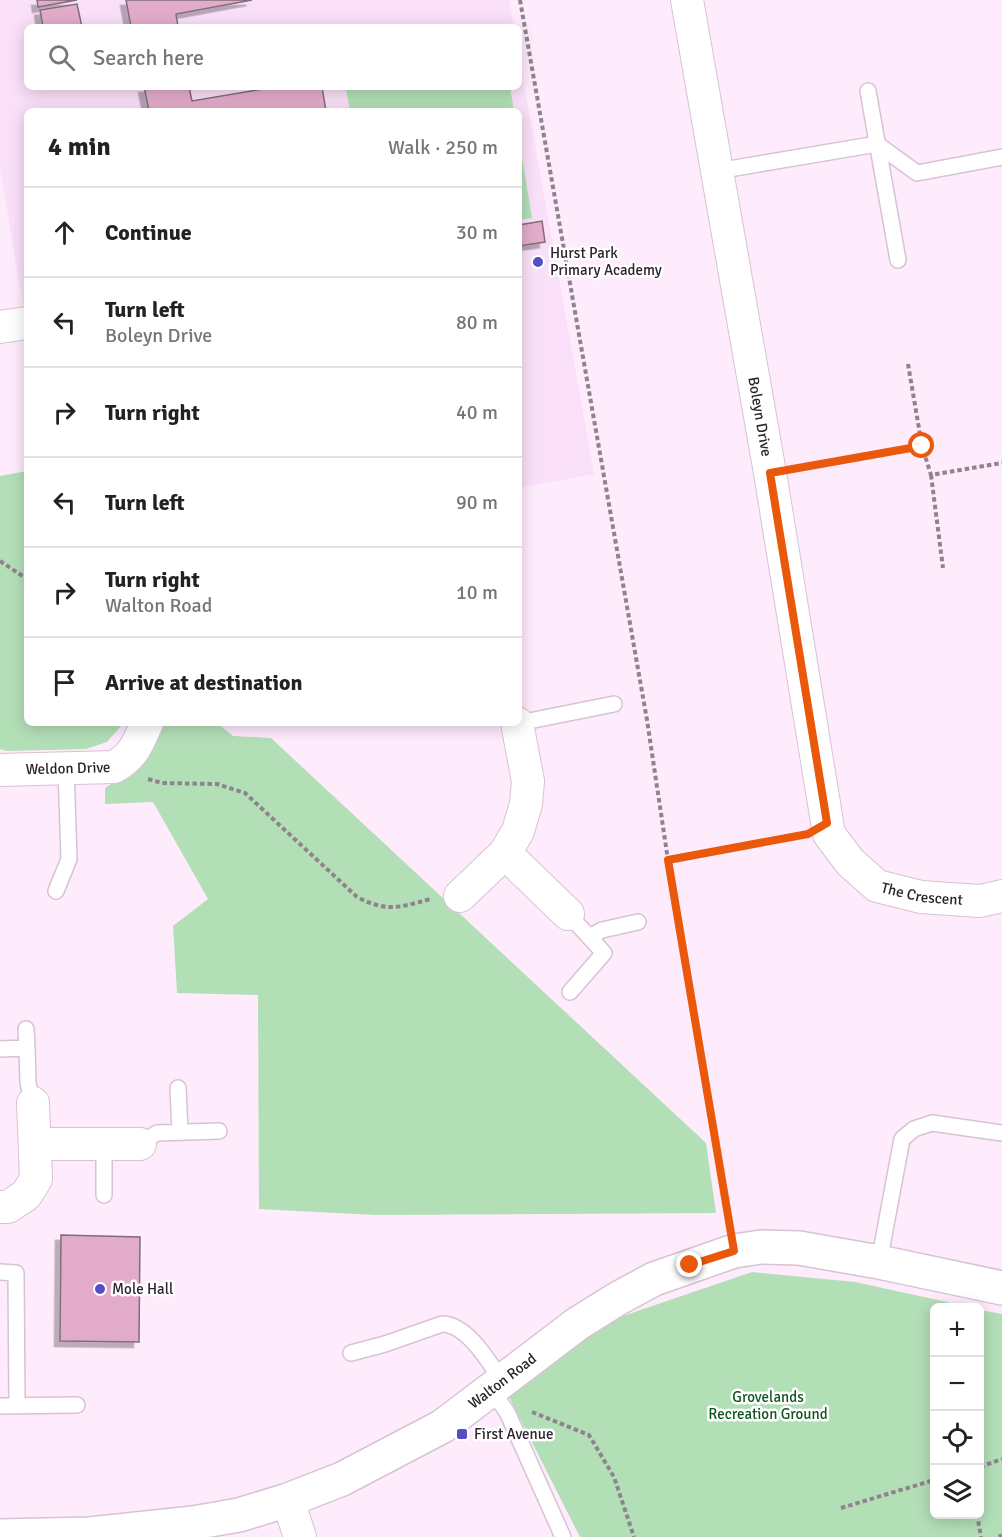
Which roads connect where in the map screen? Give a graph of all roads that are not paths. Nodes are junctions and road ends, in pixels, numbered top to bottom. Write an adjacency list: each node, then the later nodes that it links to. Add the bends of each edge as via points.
1 (687, 0): 5 (street, Boleyn Drive)
2 (868, 91): 3 (lane)
3 (877, 144): 4 (lane, via 917,173); 5 (lane); 6 (lane)
4 (1002, 157)
5 (717, 171): 15 (street, Boleyn Drive)
6 (898, 260)
7 (24, 323): 8 (street)
8 (0, 327)
9 (614, 704): 10 (lane)
10 (522, 722)
11 (146, 726): 13 (street, Weldon Drive, via 126,760 114,767)
12 (519, 726): 16 (street, via 528,781 526,804 518,831)
13 (66, 769): 14 (street, Weldon Drive); 17 (lane, via 69,859)
14 (0, 770)
15 (828, 828): 19 (street, The Crescent, via 850,862 877,886 921,897 980,901)
16 (505, 853): 18 (street); 20 (street)
17 (56, 891)
18 (460, 896)
19 (1002, 896)
20 (568, 914): 22 (lane)
21 (638, 922): 22 (lane)
22 (589, 937): 23 (lane, via 604,953)
23 (570, 992)
24 (26, 1029): 25 (lane)
25 (27, 1048): 26 (lane); 28 (lane)
26 (0, 1049)
27 (178, 1088): 30 (lane)
28 (33, 1103): 33 (street)
29 (219, 1131): 30 (lane)
30 (180, 1132): 34 (lane, via 158,1133)
31 (1002, 1133): 37 (lane, via 932,1123 914,1129 902,1139)
32 (104, 1143): 33 (street); 34 (street); 35 (lane)
33 (36, 1144): 36 (street, via 36,1179 27,1195)
34 (140, 1144)
35 (104, 1196)
36 (0, 1207)
37 (879, 1262): 39 (main road, Walton Road); 41 (main road, Walton Road, via 798,1248 734,1251 654,1279 616,1299 577,1324)
38 (0, 1272): 44 (lane, via 16,1273)
39 (1002, 1288)
40 (351, 1353): 41 (lane, via 449,1324 457,1327 483,1354)
41 (500, 1394): 45 (main road, Walton Road, via 384,1458); 48 (lane)
42 (77, 1405): 44 (lane)
43 (0, 1406): 44 (lane)
44 (17, 1406)
45 (288, 1500): 46 (main road, Walton Road, via 239,1515 192,1523 90,1534); 47 (street)
46 (0, 1536)
47 (300, 1537)
48 (563, 1537)

